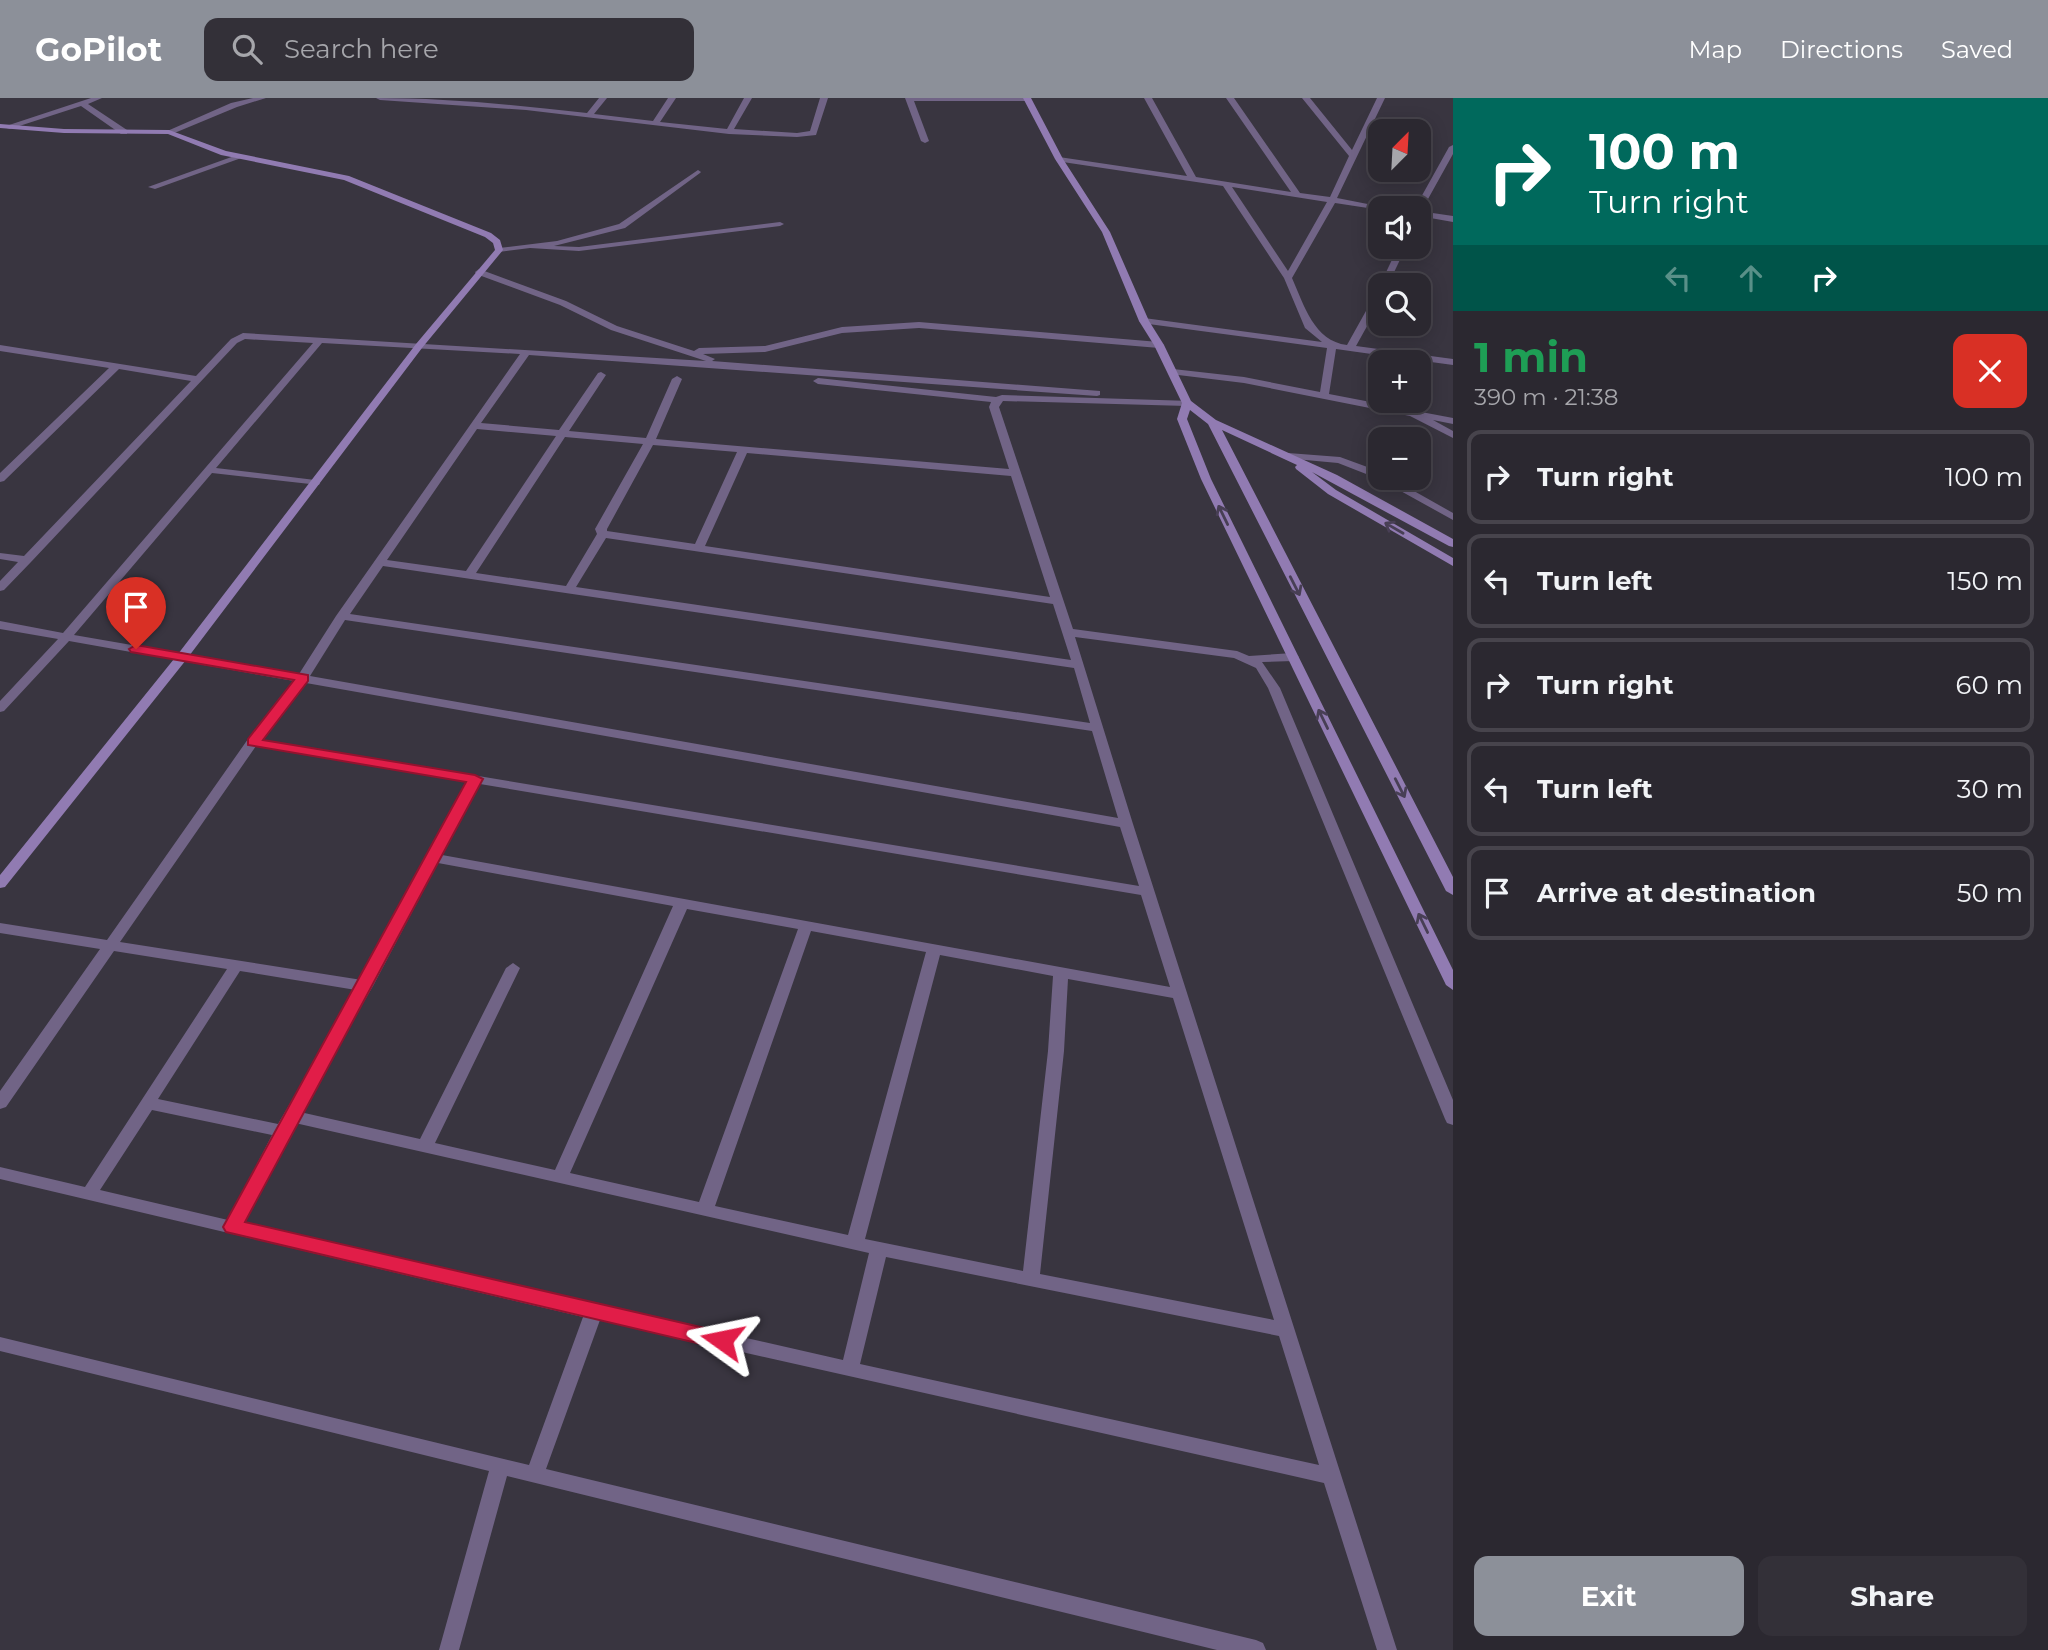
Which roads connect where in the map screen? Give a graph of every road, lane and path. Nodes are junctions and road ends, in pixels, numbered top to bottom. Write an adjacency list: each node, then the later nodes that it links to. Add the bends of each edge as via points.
1 (98, 98): 18 (street)
2 (239, 98): 16 (street)
3 (262, 98): 16 (street)
4 (380, 98): 17 (street)
5 (534, 98): 19 (street)
6 (603, 98): 20 (street)
7 (672, 98): 21 (street)
8 (748, 98): 25 (street)
9 (824, 98): 25 (street, via 816,128 807,135)
10 (1148, 98): 32 (street)
11 (1230, 98): 35 (street)
12 (1306, 98): 28 (street)
13 (1381, 98): 28 (street)
14 (909, 99): 15 (street); 26 (street)
15 (1027, 99): 30 (street)
16 (248, 100): 24 (street)
17 (453, 100): 19 (street)
18 (81, 103): 22 (street); 23 (street)
19 (526, 108): 20 (street)
20 (589, 116): 21 (street)
21 (655, 124): 25 (street)
22 (4, 127): 23 (street)
23 (124, 132): 24 (street)
24 (169, 132): 29 (street)
25 (729, 132)
26 (925, 141)
27 (1453, 148): 36 (street)
28 (1353, 156): 37 (street)
29 (240, 157): 34 (street); 43 (street, via 370,185 488,235)
30 (1059, 159): 32 (street); 47 (street, via 1106,232)
31 (698, 172): 42 (lane, via 622,226)
32 (1193, 179): 33 (street)
33 (1226, 185): 35 (street); 45 (street)
34 (152, 187)
35 (1298, 196): 37 (street)
36 (1427, 196)
37 (1332, 201): 38 (street); 45 (street)
38 (1368, 206)
39 (1431, 214): 40 (street)
40 (1453, 219)
41 (780, 224): 42 (lane, via 587,249)
42 (533, 247): 43 (lane)
43 (499, 250): 44 (street)
44 (479, 272): 51 (street); 55 (street, via 563,303 614,328)
45 (1288, 278): 50 (street, via 1310,328)
46 (1368, 316): 52 (street)
47 (1144, 321): 49 (street); 50 (street)
48 (321, 339): 51 (street); 63 (street, via 243,336); 81 (street)
49 (1160, 345): 55 (street, via 919,325 842,330 748,351); 61 (street)
50 (1332, 345): 52 (street); 65 (street)
51 (419, 346): 56 (street); 85 (street)
52 (1351, 346): 54 (street)
53 (0, 348): 60 (street)
54 (1376, 350)
55 (691, 351): 59 (street)
56 (526, 352): 59 (street); 75 (street)
57 (1431, 359): 58 (street)
58 (1453, 362)
59 (723, 365): 66 (street); 67 (street, via 787,378)
60 (116, 367): 63 (street); 84 (street)
61 (1173, 372): 65 (street); 68 (street)
62 (601, 375): 76 (street)
63 (199, 379): 92 (street)
64 (677, 379): 78 (street)
65 (1325, 395): 69 (street)
66 (1129, 396)
67 (997, 400): 68 (street); 83 (street, via 994,407)
68 (1187, 403): 72 (street); 73 (street)
69 (1368, 404)
70 (1413, 413): 77 (street)
71 (1416, 413): 74 (street)
72 (1182, 419): 73 (street); 104 (street, one-way to 72, via 1206,480)
73 (1212, 421): 80 (street); 115 (street, one-way to 115)
74 (1453, 421)
75 (475, 426): 76 (street); 93 (street)
76 (561, 433): 78 (street); 95 (street)
77 (1453, 435)
78 (650, 441): 79 (street); 88 (street, via 601,529)
79 (744, 449): 83 (street); 90 (street)
80 (1288, 456): 82 (street, via 1340,460); 89 (street); 94 (street, one-way to 80, via 1332,492)
81 (209, 470): 85 (street); 102 (street)
82 (1368, 471)
83 (1014, 473): 98 (street)
84 (0, 479)
85 (315, 483): 103 (street)
86 (1406, 490): 87 (street)
87 (1453, 516)
88 (603, 534): 90 (street); 97 (street)
89 (1453, 544)
90 (698, 549): 98 (street)
91 (0, 556): 92 (street)
92 (27, 560): 96 (street)
93 (380, 562): 95 (street); 99 (street)
94 (1453, 563)
95 (470, 575): 97 (street)
96 (0, 588)
97 (569, 590): 106 (street)
98 (1057, 601): 101 (street)
99 (342, 616): 107 (street); 109 (street)
100 (0, 625): 102 (street)
101 (1068, 632): 105 (street); 106 (street)
102 (66, 637): 103 (street); 108 (street)
103 (183, 657): 107 (street); 114 (street)
104 (1293, 657): 105 (street); 125 (street, one-way to 104)
105 (1251, 659): 130 (street, via 1274,688)
106 (1078, 664): 109 (street)
107 (303, 678): 110 (street); 112 (street)
108 (2, 704)
109 (1098, 728): 112 (street)
110 (253, 742): 111 (street); 120 (street)
111 (475, 779): 113 (street); 116 (street)
112 (1126, 824): 116 (street)
113 (434, 858): 117 (street); 126 (street)
114 (0, 884)
115 (1453, 891)
116 (1148, 892): 127 (street)
117 (682, 903): 118 (street); 134 (street)
118 (806, 926): 121 (street); 136 (street)
119 (0, 928): 120 (street)
120 (110, 947): 122 (street); 128 (street)
121 (934, 949): 124 (street); 138 (street)
122 (236, 966): 126 (street); 129 (street)
123 (513, 968): 132 (street)
124 (1061, 974): 127 (street); 140 (street)
125 (1453, 985)
126 (366, 986): 131 (street)
127 (1180, 993): 142 (street)
128 (0, 1103)
129 (148, 1103): 131 (street); 135 (street)
130 (1453, 1119)
131 (286, 1123): 132 (street); 137 (street)
132 (425, 1146): 134 (street)
133 (0, 1173): 135 (street)
134 (560, 1177): 136 (street)
135 (89, 1194): 137 (street)
136 (705, 1210): 138 (street)
137 (233, 1227): 141 (street)
138 (855, 1243): 139 (street)
139 (879, 1249): 140 (street); 144 (street)
140 (1031, 1277): 142 (street)
141 (594, 1312): 144 (street); 146 (street)
142 (1286, 1330): 147 (street)
143 (0, 1344): 145 (street)
144 (850, 1369): 147 (street)
145 (500, 1466): 146 (street); 148 (street)
146 (535, 1474): 149 (street)
147 (1332, 1476): 150 (street)
148 (449, 1650)
149 (1256, 1650)
150 (1387, 1650)

